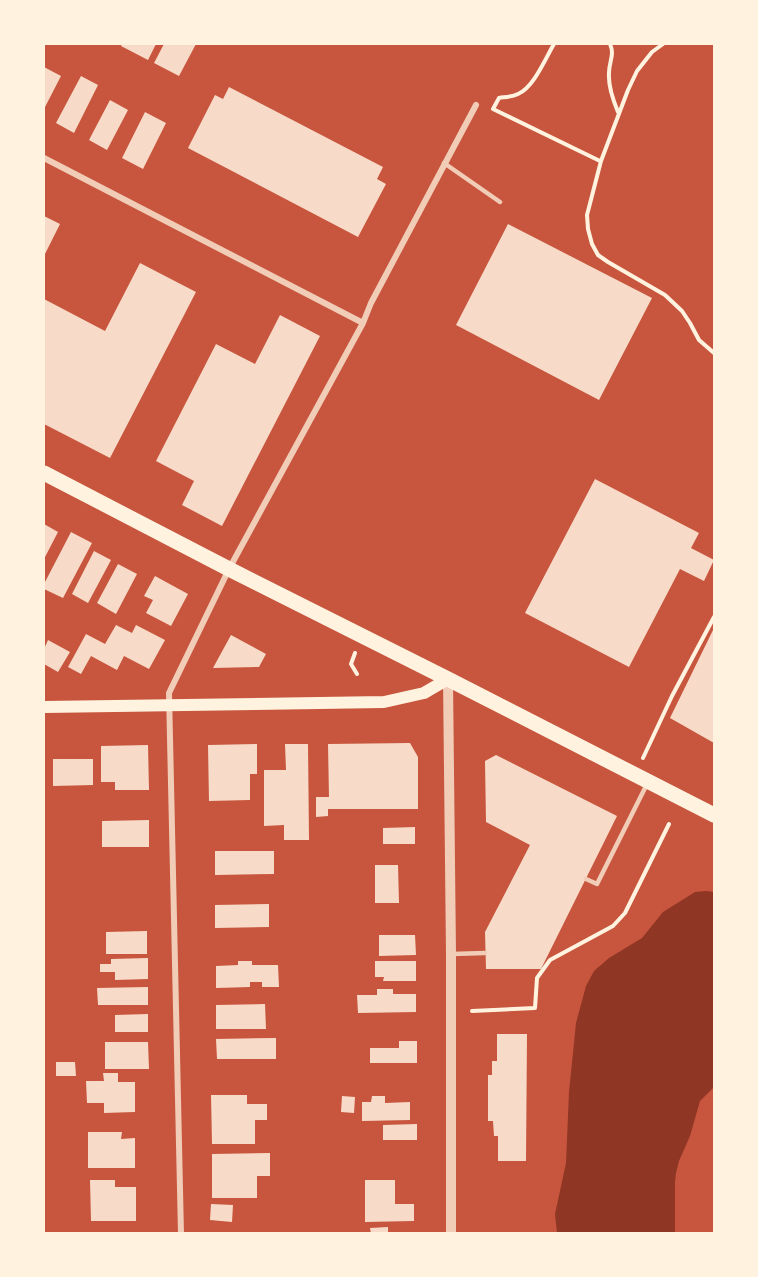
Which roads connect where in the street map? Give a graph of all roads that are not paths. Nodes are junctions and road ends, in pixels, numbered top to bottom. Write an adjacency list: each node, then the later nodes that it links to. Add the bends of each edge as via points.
1 (476, 105): 3 (street)
2 (44, 158): 5 (street)
3 (444, 163): 4 (lane); 5 (street)
4 (500, 202)
5 (363, 323): 7 (street)
6 (44, 473): 7 (main road)
7 (229, 569): 8 (main road); 9 (street, via 169,693)
8 (448, 679): 9 (main road, via 424,693 384,702); 11 (main road); 14 (street)
9 (169, 706): 10 (main road); 16 (street)
10 (44, 707)
11 (642, 778): 12 (main road); 13 (lane, via 597,884)
12 (714, 815)
13 (586, 879)
14 (451, 949): 15 (lane); 17 (street)
15 (485, 953)
16 (181, 1233)
17 (451, 1233)

